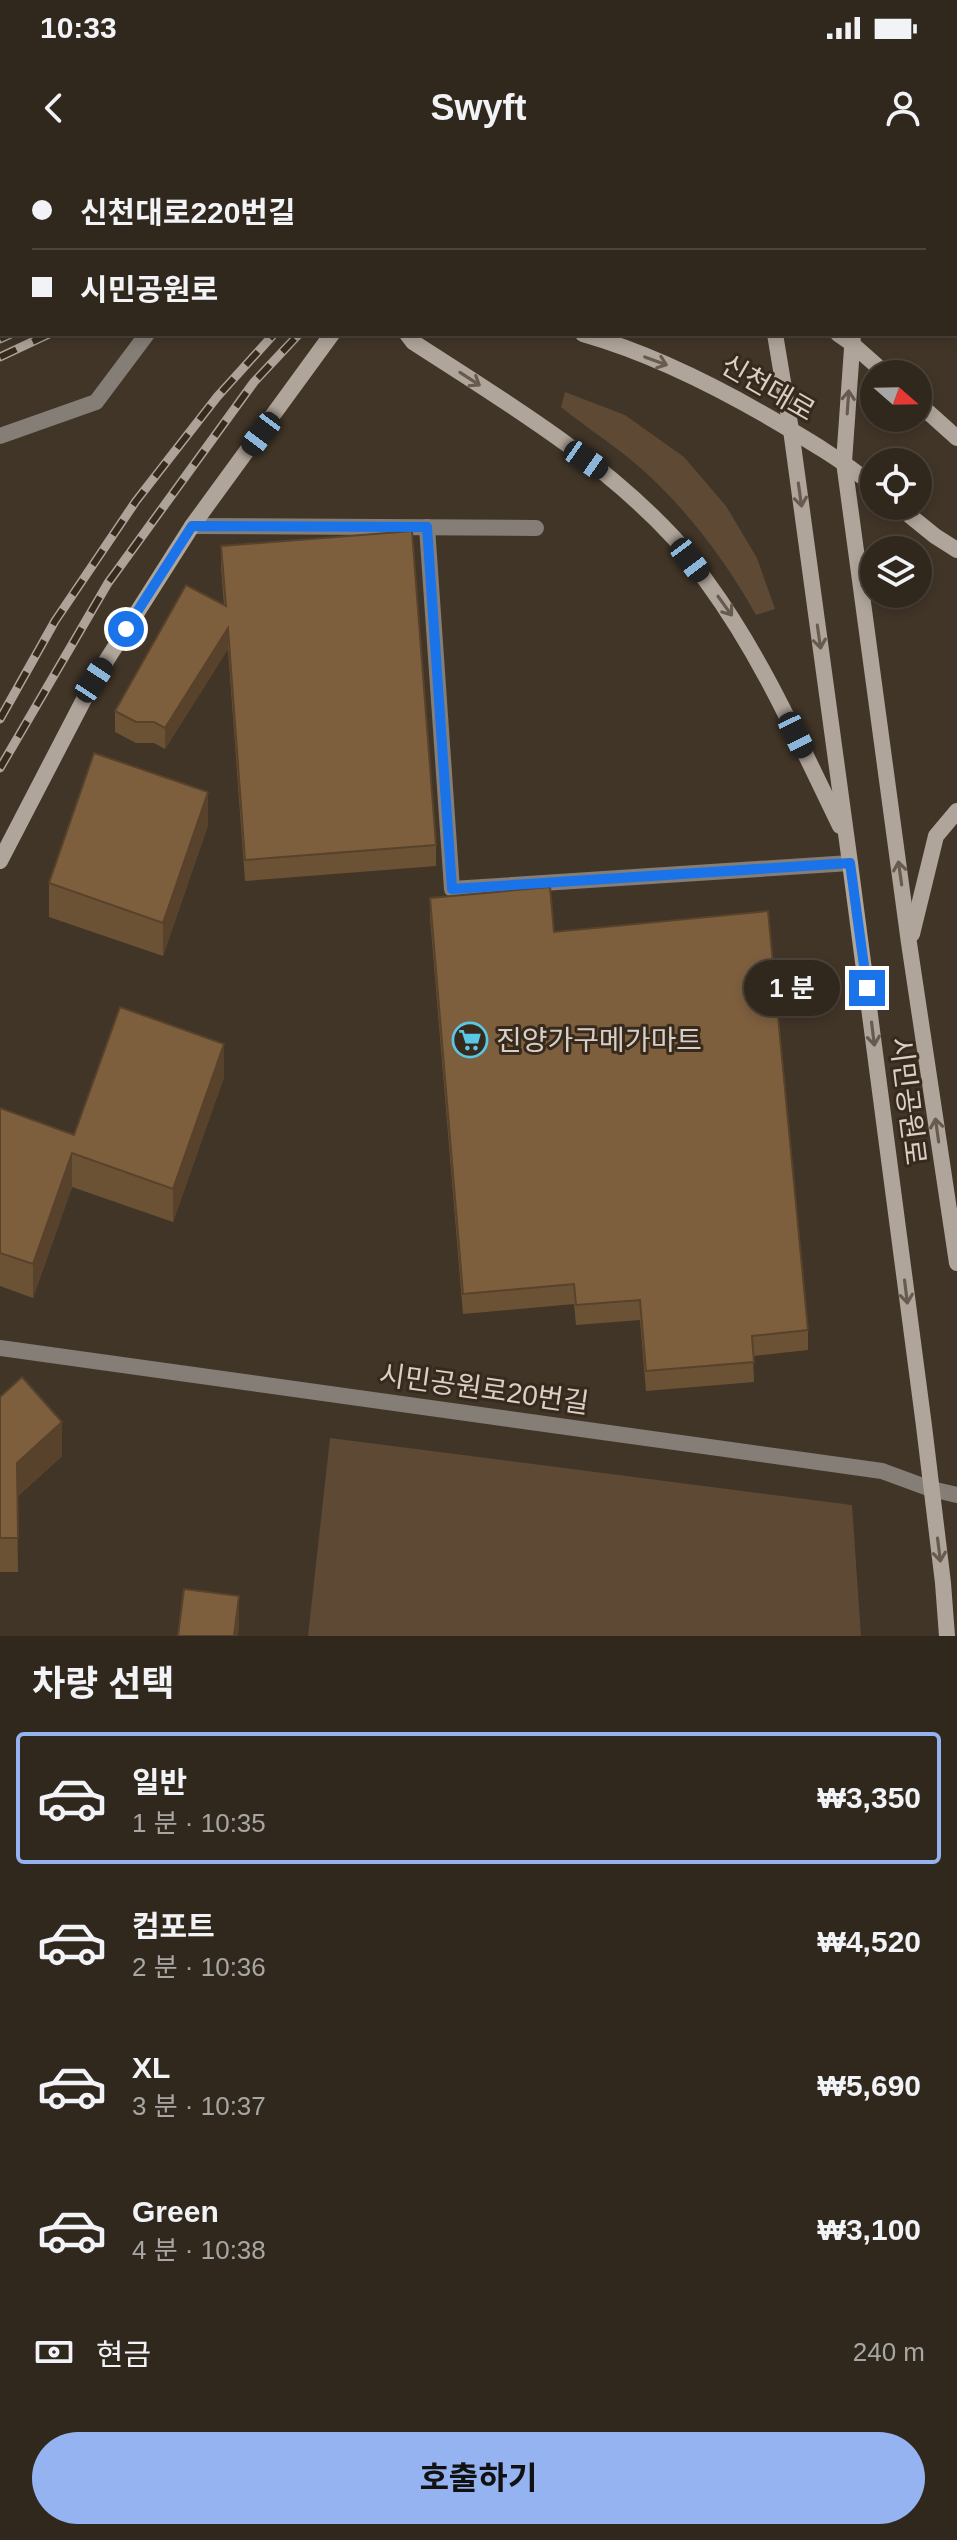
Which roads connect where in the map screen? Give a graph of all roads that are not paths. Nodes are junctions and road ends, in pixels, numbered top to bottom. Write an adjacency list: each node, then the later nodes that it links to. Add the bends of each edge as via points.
1 (146, 336): 10 (street, via 96,402)
2 (331, 336): 15 (main road)
3 (408, 336): 20 (main road, one-way to 20, via 609,477 676,539 735,620)
4 (588, 336): 9 (main road, 신천대로, one-way to 9, via 701,380)
5 (775, 336): 9 (main road, 시민공원로)
6 (847, 337): 7 (main road); 12 (main road, 시민공원로, one-way to 6)
7 (871, 360)
8 (932, 416): 11 (main road)
9 (791, 430): 12 (main road, 신천대로); 20 (main road, 시민공원로, one-way to 20)
10 (0, 436)
11 (957, 438)
12 (844, 462): 13 (main road, 신천대로); 23 (main road, 시민공원로, one-way to 12)
13 (860, 475)
14 (915, 520): 18 (main road)
15 (192, 526): 16 (street); 21 (main road, via 94,680)
16 (427, 527): 17 (street); 22 (street, via 452,889)
17 (536, 528)
18 (957, 550)
19 (957, 811): 23 (main road, via 936,836)
20 (847, 841): 22 (main road, 시민공원로)
21 (0, 861)
22 (850, 863): 26 (main road, 시민공원로, one-way to 26)
23 (909, 943): 24 (main road, 시민공원로, one-way to 23)
24 (957, 1263)
25 (0, 1348): 26 (street, 시민공원로20번길, via 882,1471)
26 (931, 1489): 27 (street, 시민공원로20번길); 28 (main road, 시민공원로, one-way to 28)
27 (957, 1495)
28 (947, 1636)

